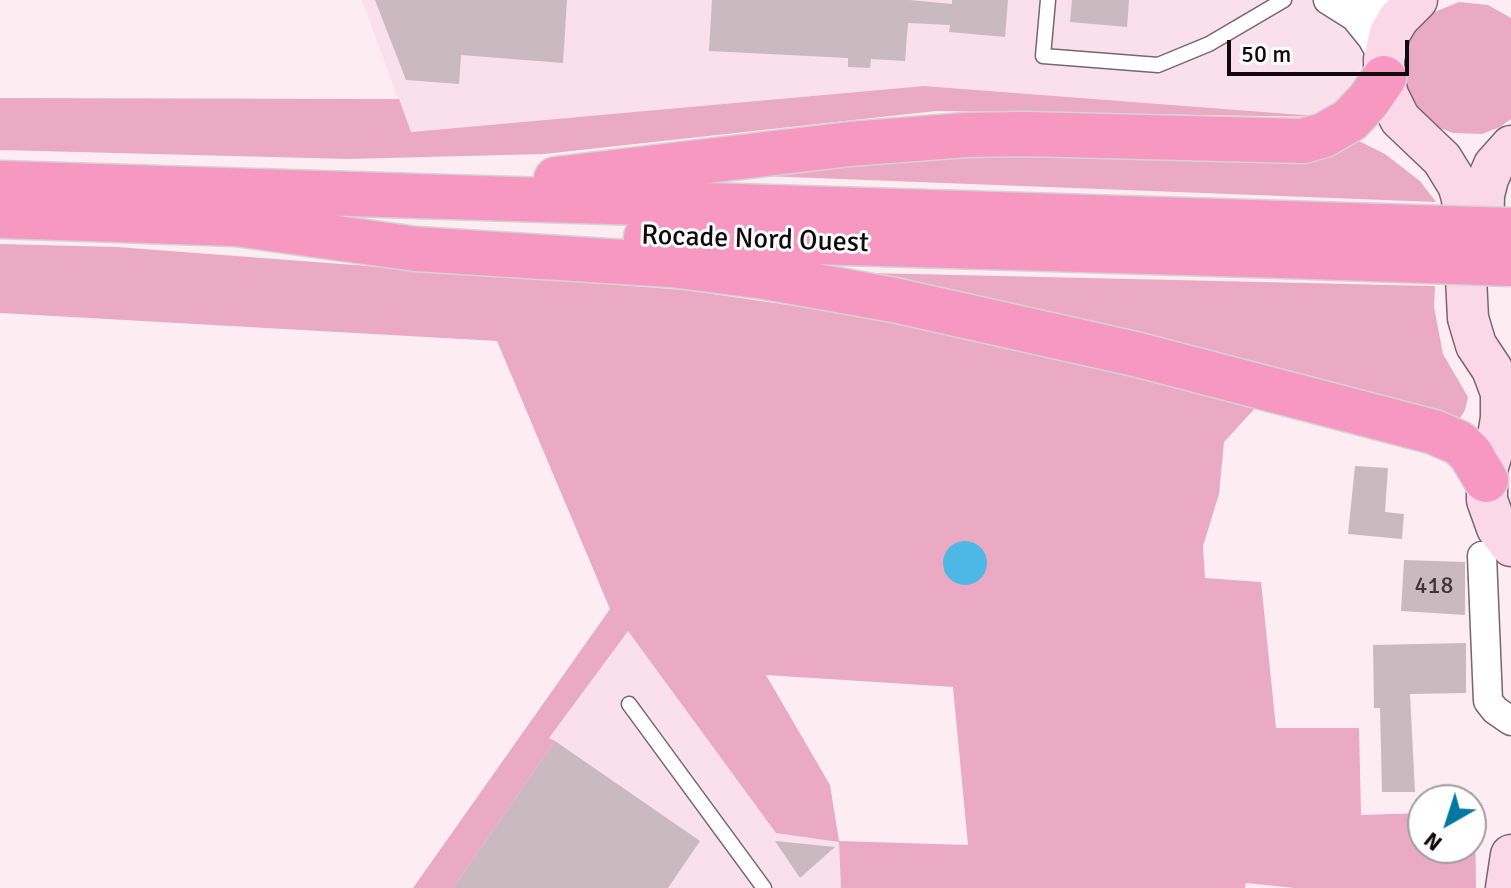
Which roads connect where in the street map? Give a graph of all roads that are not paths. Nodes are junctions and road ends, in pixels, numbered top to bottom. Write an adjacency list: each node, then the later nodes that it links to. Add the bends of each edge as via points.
1 (1048, 0): 2 (lane, via 1043,56 1158,65 1209,44)
2 (1284, 0)
3 (1328, 0): 6 (street, via 1355,17 1372,38)
4 (1342, 0): 5 (street)
5 (1414, 3): 6 (main road, via 1390,33)
6 (1384, 68): 7 (main road, via 1395,111); 10 (highway, via 1368,101 1350,120 1303,141 1025,134 904,139 553,179)
7 (1419, 137): 8 (main road, via 1463,153); 17 (main road, via 1451,171 1462,198 1468,318 1501,393)
8 (1511, 144): 16 (main road, via 1488,179 1483,213 1487,319 1496,345)
9 (0, 183): 10 (highway, Rocade Nord Ouest)
10 (493, 199): 14 (highway, Rocade Nord Ouest)
11 (0, 216): 12 (highway, Rocade Nord Ouest)
12 (236, 224): 14 (highway, Rocade Nord Ouest, via 438,232); 17 (highway, via 416,249 671,265 765,277 1135,354 1434,432 1470,453)
13 (1511, 230): 14 (highway, Rocade Nord Ouest, bridge)
14 (1283, 240): 15 (highway, Rocade Nord Ouest, bridge)
15 (1511, 264)
16 (1511, 362)
17 (1498, 448): 18 (main road, via 1487,500)
18 (1496, 551): 20 (street, via 1488,701)
19 (629, 704): 22 (lane)
20 (1511, 721)
21 (1511, 855): 23 (main road)
22 (764, 888)
23 (1506, 888)

